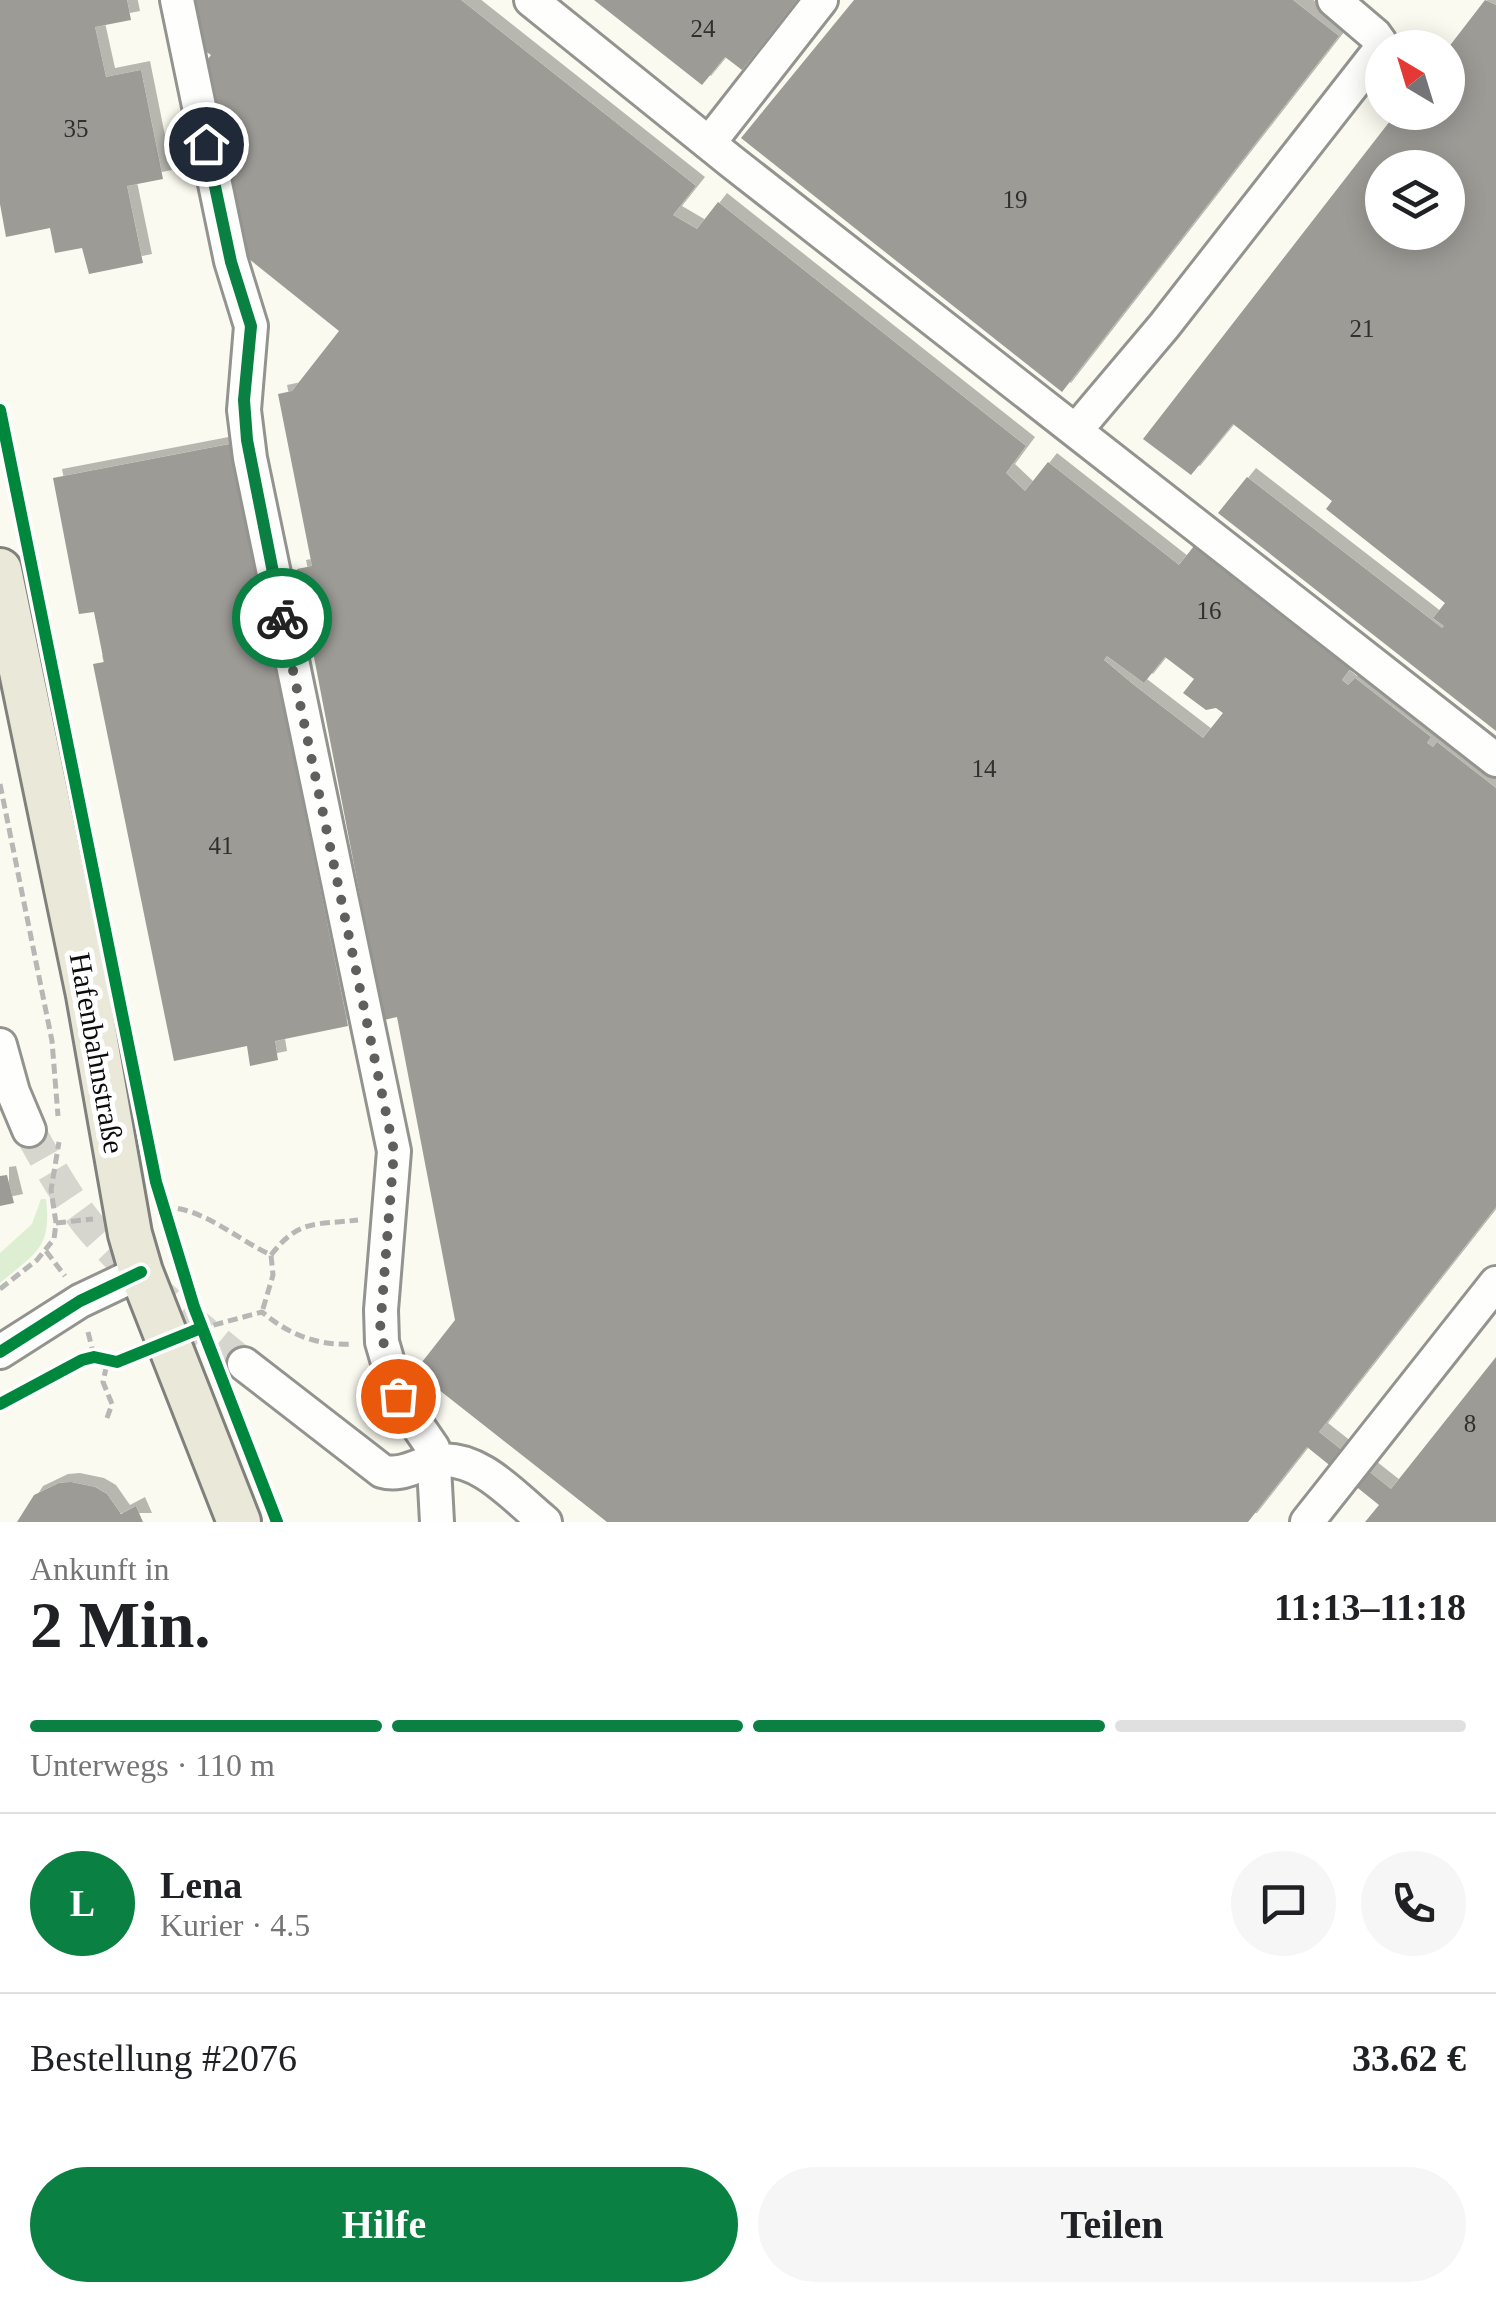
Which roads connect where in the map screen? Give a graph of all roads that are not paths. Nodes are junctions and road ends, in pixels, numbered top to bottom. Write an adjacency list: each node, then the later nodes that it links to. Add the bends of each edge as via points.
1 (176, 0): 16 (street, via 231,262 251,326 244,410 250,458 394,1151 382,1342 394,1388)
2 (531, 0): 5 (street)
3 (821, 0): 5 (street)
4 (1334, 0): 6 (street, via 1375,35 1379,50)
5 (709, 143): 6 (street)
6 (1077, 429): 9 (street)
7 (0, 570): 8 (main road, Hafenbahnstraße)
8 (12, 690): 12 (main road, Hafenbahnstraße, via 88,995)
9 (1496, 760)
10 (0, 1045): 11 (street, via 13,1092)
11 (49, 1127)
12 (142, 1272): 14 (street, via 80,1301); 17 (main road, Hafenbahnstraße)
13 (1496, 1283): 20 (street)
14 (0, 1352)
15 (244, 1364): 16 (street, via 382,1471 397,1474)
16 (435, 1461): 18 (street); 19 (street, via 472,1465)
17 (239, 1522)
18 (436, 1522)
19 (545, 1522)
20 (1307, 1522)

